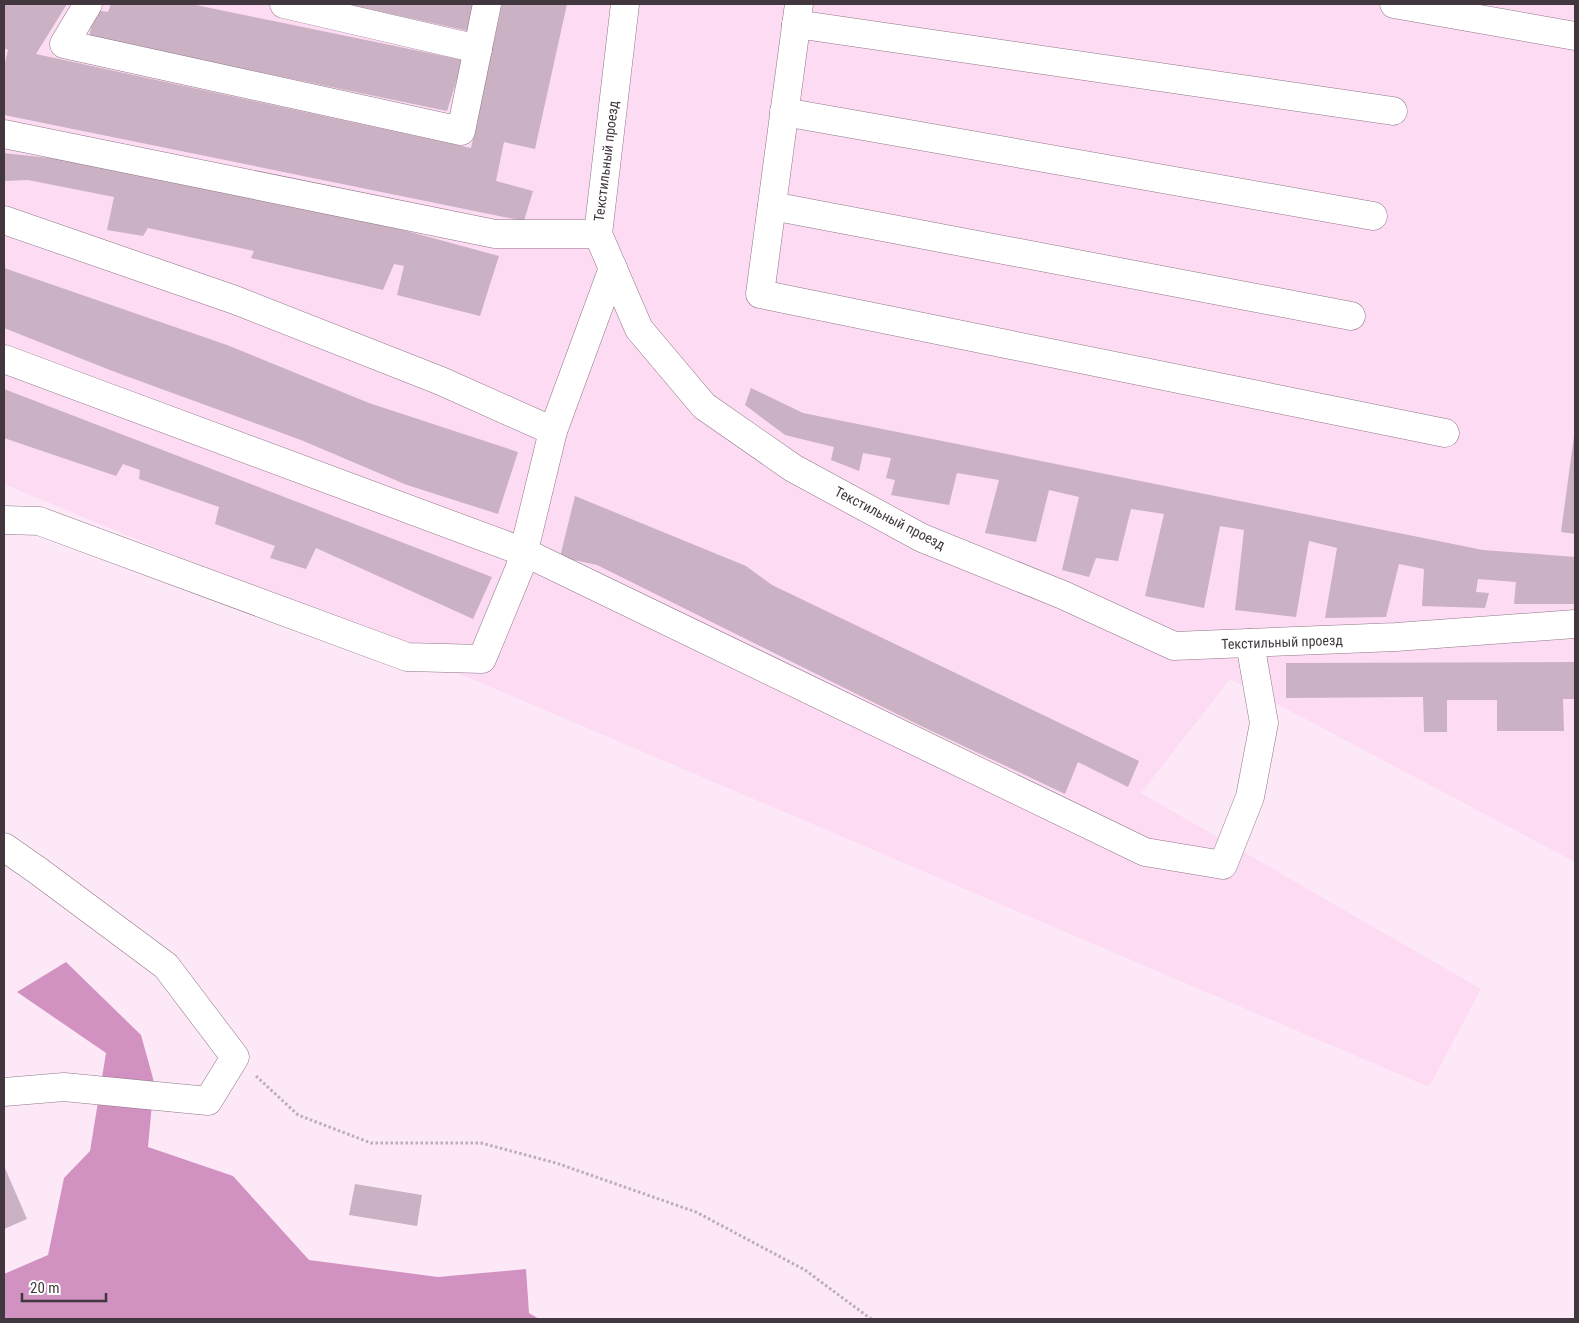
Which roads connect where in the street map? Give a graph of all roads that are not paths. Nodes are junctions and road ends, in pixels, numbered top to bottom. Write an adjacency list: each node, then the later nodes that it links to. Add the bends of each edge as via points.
1 (88, 4): 8 (street, via 64,44 461,131)
2 (284, 4): 8 (street)
3 (487, 4): 8 (street)
4 (625, 4): 15 (street, Текстильный проезд)
5 (1394, 4): 7 (street)
6 (797, 14): 9 (street); 10 (street)
7 (1575, 36)
8 (478, 49)
9 (784, 112): 12 (street); 13 (street)
10 (1393, 112)
11 (4, 134): 15 (street, via 495,234)
12 (772, 206): 17 (street); 20 (street, via 760,294)
13 (1373, 216)
14 (4, 220): 19 (street, via 235,300 440,381)
15 (598, 234): 16 (street, Текстильный проезд)
16 (613, 268): 19 (street); 24 (street, Текстильный проезд, via 639,329 704,406 793,468 922,538 1063,594 1174,646)
17 (1351, 316)
18 (4, 359): 22 (street)
19 (553, 431): 22 (street)
20 (1445, 433)
21 (4, 520): 22 (street, via 39,521 407,657 482,659)
22 (524, 552): 24 (street, via 1145,852 1223,865 1250,797 1264,723)
23 (1575, 624): 24 (street, Текстильный проезд, via 1396,637)
24 (1250, 643)
25 (4, 847): 26 (street, via 166,966 235,1057 208,1101 64,1087)
26 (4, 1092)

